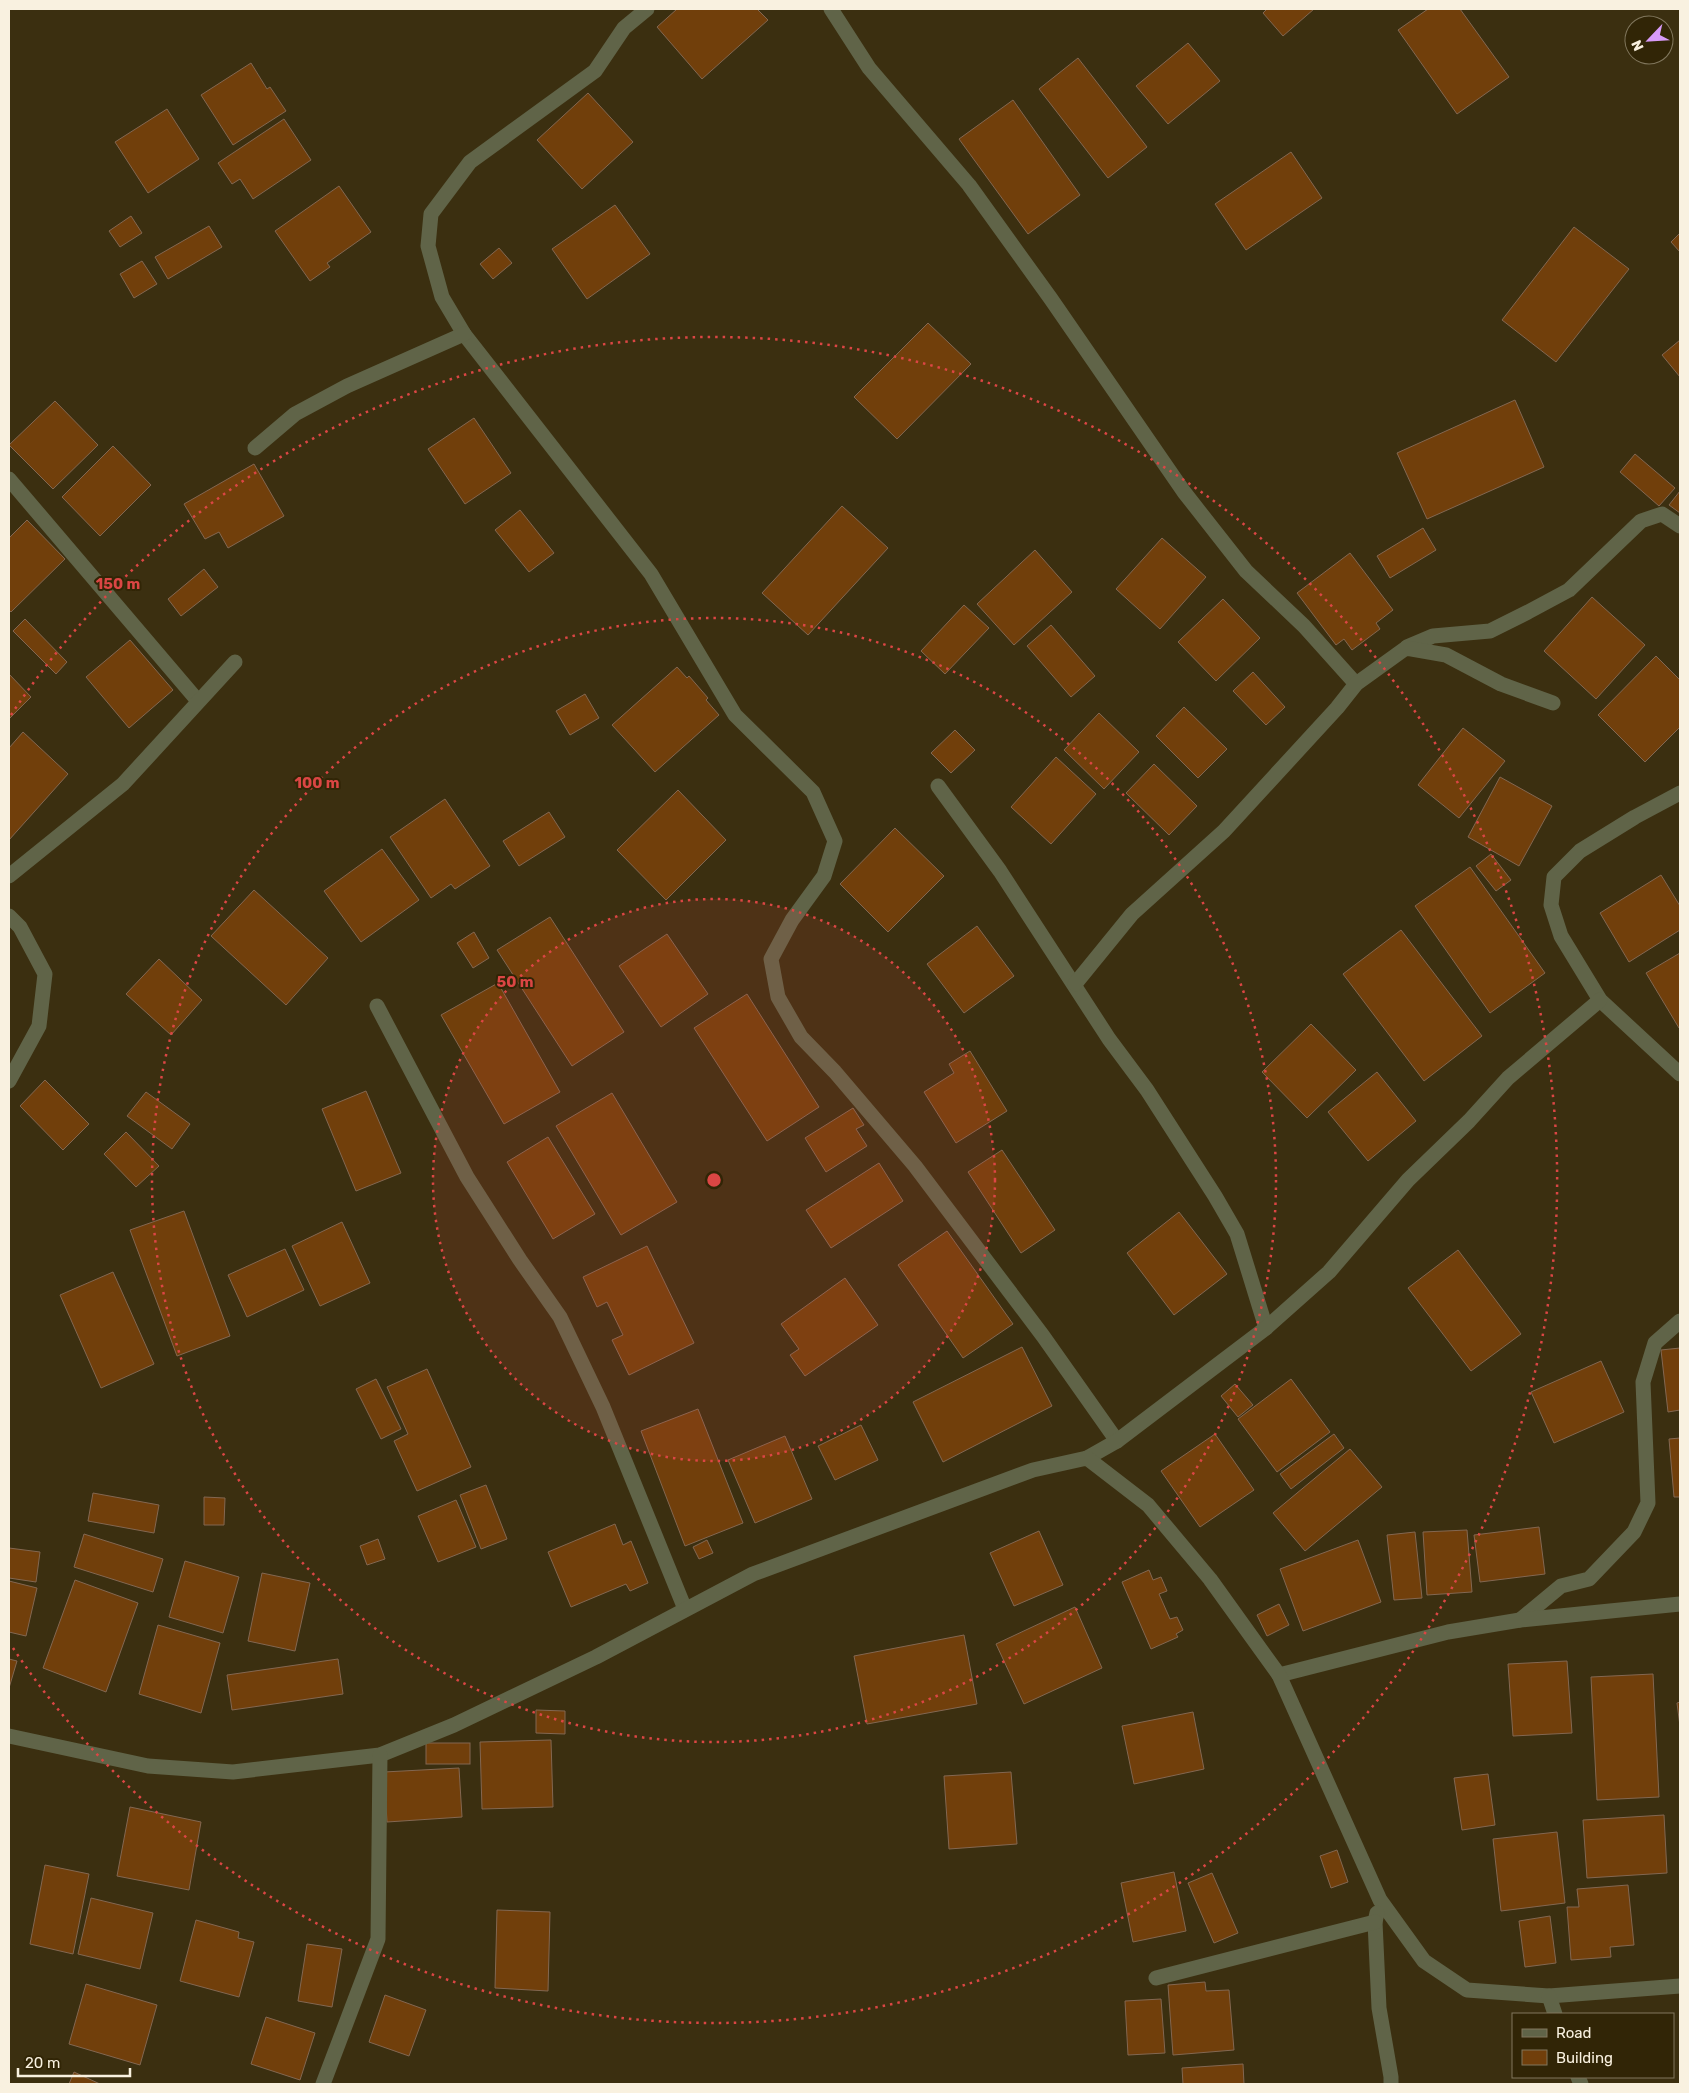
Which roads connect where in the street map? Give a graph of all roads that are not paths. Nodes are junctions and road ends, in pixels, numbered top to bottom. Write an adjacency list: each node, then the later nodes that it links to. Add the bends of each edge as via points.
1 (647, 9): 3 (street, via 624,28 595,71 470,162 431,214 428,246 442,297)
2 (831, 9): 9 (street, via 869,68 969,185 1184,492 1246,571 1304,626)
3 (464, 334): 4 (street, via 348,386 295,414); 23 (street, via 651,574 735,715 813,792 835,841 824,876 792,920 771,960 778,997 801,1037 836,1072 915,1166 1043,1336)
4 (255, 448)
5 (9, 479): 10 (street)
6 (1680, 526): 7 (street, via 1662,514 1640,521 1569,590 1490,631 1434,636)
7 (1406, 648): 9 (street); 11 (street, via 1446,655 1501,684)
8 (235, 662): 10 (street)
9 (1356, 684): 16 (street, via 1224,831 1132,914)
10 (198, 701): 14 (street, via 123,784)
11 (1553, 702)
12 (938, 786): 16 (street, via 1000,871)
13 (1680, 793): 17 (street, via 1580,851 1554,877 1551,905 1561,936)
14 (9, 876)
15 (9, 916): 20 (street, via 20,927 45,974 39,1026)
16 (1074, 984): 22 (street, via 1147,1090 1238,1234)
17 (1600, 1000): 19 (street); 22 (street, via 1508,1078 1408,1180 1329,1272)
18 (378, 1006): 26 (street, via 467,1177 560,1317 603,1407)
19 (1680, 1074)
20 (9, 1081)
21 (1680, 1321): 27 (street, via 1655,1343 1643,1382 1648,1503 1634,1532 1589,1579 1561,1586)
22 (1266, 1328): 23 (street)
23 (1117, 1441): 24 (street)
24 (1087, 1458): 26 (street, via 1034,1470 910,1514 753,1574); 28 (street, via 1148,1505 1210,1579)
25 (1680, 1604): 27 (street)
26 (685, 1609): 30 (street, via 596,1657 454,1725)
27 (1520, 1620): 28 (street, via 1448,1632)
28 (1279, 1675): 31 (street)
29 (9, 1736): 30 (street, via 148,1766 233,1772)
30 (380, 1755): 37 (street, via 378,1940)
31 (1380, 1900): 32 (street); 35 (street, via 1424,1961 1467,1990)
32 (1375, 1922): 33 (street); 38 (street, via 1379,2008)
33 (1156, 1978)
34 (1680, 1986): 35 (street)
35 (1549, 1996): 36 (street)
36 (1556, 2013)
37 (323, 2084)
38 (1390, 2084)

